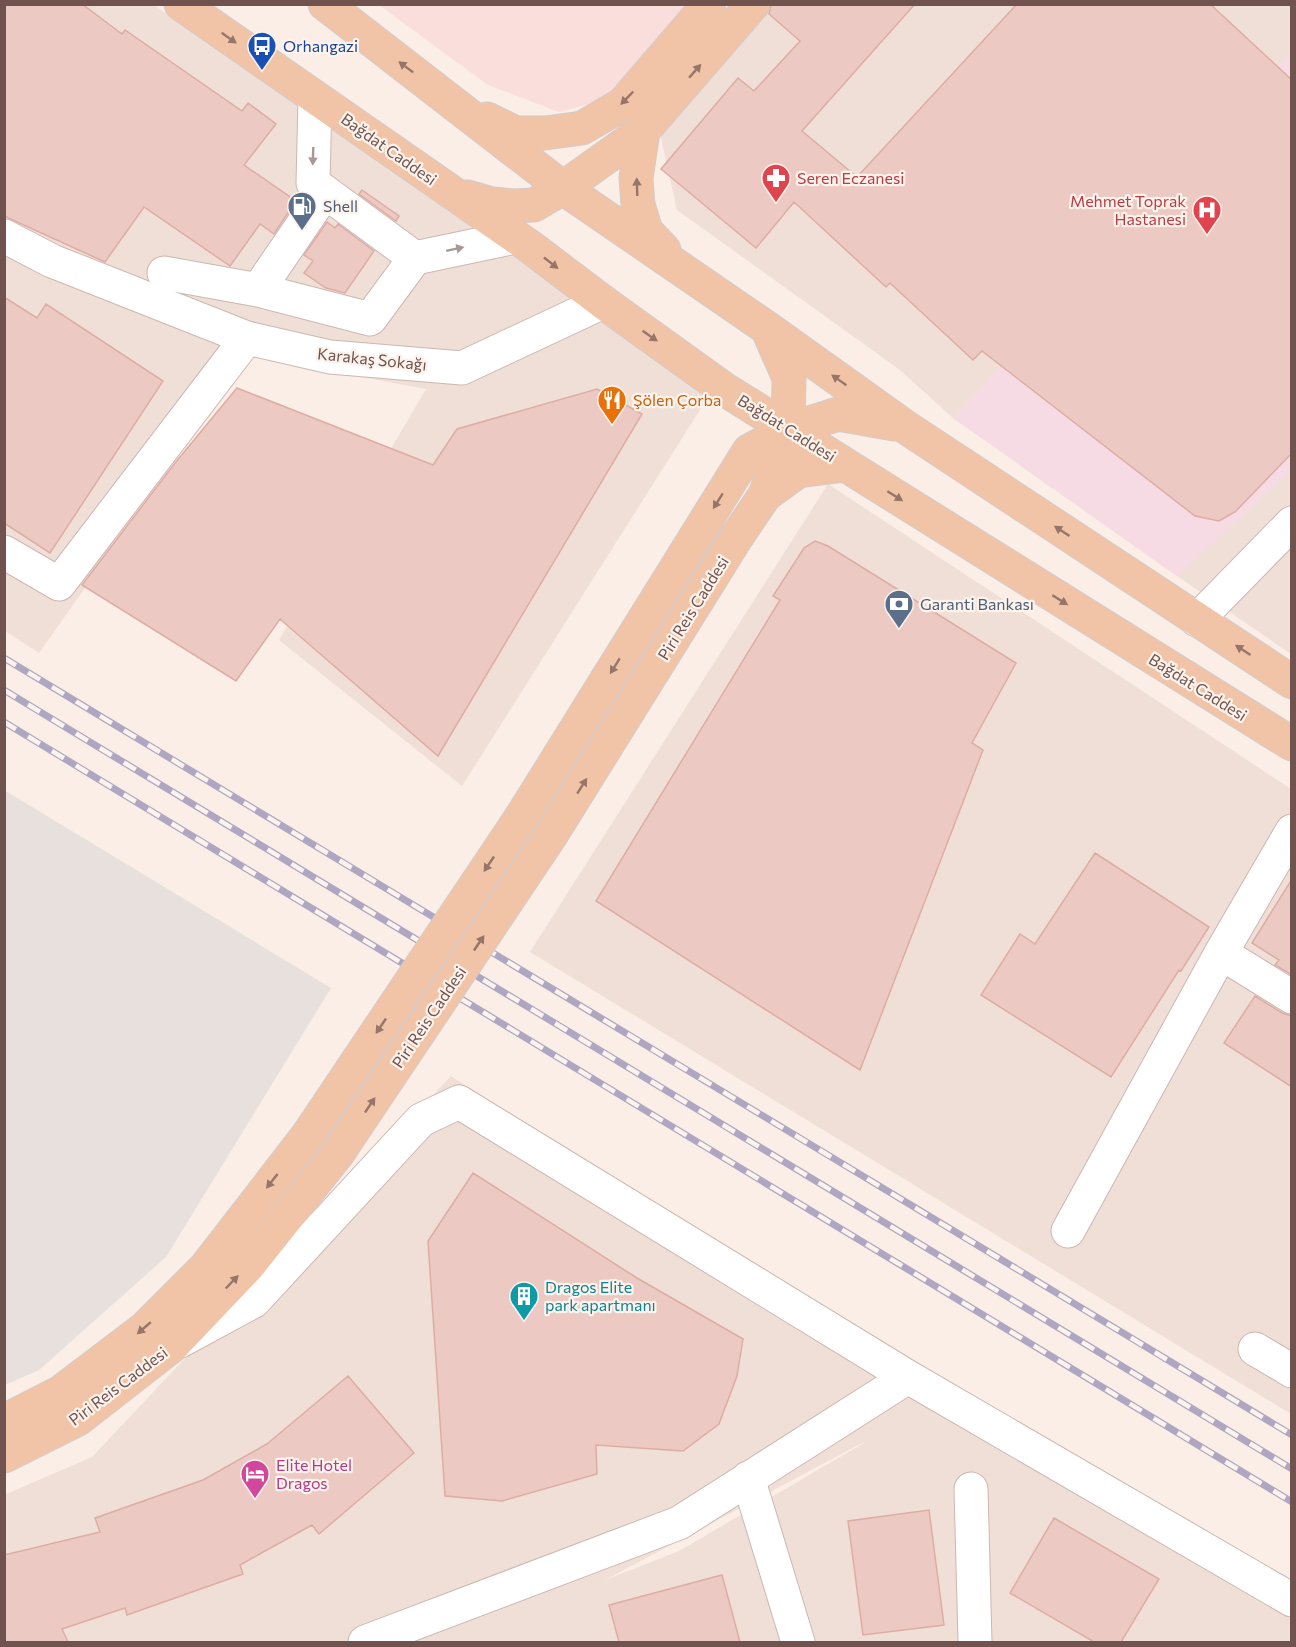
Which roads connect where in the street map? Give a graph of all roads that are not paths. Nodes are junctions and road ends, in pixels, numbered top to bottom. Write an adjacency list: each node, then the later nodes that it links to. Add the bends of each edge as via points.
1 (181, 4): 5 (main road, Bağdat Caddesi, one-way to 5)
2 (325, 4): 6 (main road, one-way to 2)
3 (709, 4): 6 (main road, one-way to 6, via 623,104 582,128 516,132)
4 (753, 4): 7 (main road, one-way to 4)
5 (315, 98): 9 (street, one-way to 9, via 313,183); 10 (main road, Bağdat Caddesi)
6 (453, 102): 8 (main road)
7 (643, 131): 8 (main road); 14 (main road, one-way to 7, via 646,231 638,205 636,178)
8 (563, 188): 10 (main road, via 534,205 514,206); 14 (main road)
9 (325, 192): 13 (street); 16 (street)
10 (452, 193): 12 (main road, Bağdat Caddesi)
11 (4, 236): 19 (street, Karakaş Sokağı, via 52,261)
12 (515, 237): 13 (street, one-way to 12); 17 (main road, Bağdat Caddesi, one-way to 17)
13 (415, 258): 16 (street, via 370,319)
14 (684, 271): 18 (main road)
15 (164, 273): 16 (street)
16 (258, 290)
17 (603, 302): 19 (street, Karakaş Sokağı, via 462,368 330,357); 20 (main road, Bağdat Caddesi, one-way to 20)
18 (767, 328): 21 (main road, one-way to 18); 22 (main road, via 789,378)
19 (247, 338): 27 (street, via 60,584)
20 (724, 389): 22 (main road, Bağdat Caddesi); 23 (main road, via 741,418)
21 (903, 426): 22 (main road, via 838,414); 28 (main road, one-way to 21)
22 (788, 430): 23 (main road); 24 (main road, Bağdat Caddesi); 25 (main road)
23 (749, 451): 39 (main road, Piri Reis Caddesi, one-way to 39, bridge, via 522,816 308,1135 206,1267 144,1329 61,1392)
24 (845, 465): 25 (main road, via 798,471); 30 (main road, Bağdat Caddesi, one-way to 30)
25 (765, 495): 35 (main road, Piri Reis Caddesi, one-way to 25, bridge, via 248,1266 338,1153 551,835)
26 (1292, 523): 28 (street)
27 (4, 552)
28 (1197, 620): 29 (main road, one-way to 28)
29 (1292, 682)
30 (1292, 744)
31 (1292, 831): 32 (street)
32 (1221, 953): 33 (street); 34 (street)
33 (1292, 997)
34 (1068, 1231)
35 (173, 1345): 38 (street, via 254,1301 420,1120 459,1102); 40 (main road, Piri Reis Caddesi, via 78,1419)
36 (1255, 1349): 37 (street)
37 (1292, 1371)
38 (908, 1377): 41 (street); 43 (street)
39 (4, 1421)
40 (4, 1456)
41 (748, 1478): 44 (street, via 679,1523); 45 (street)
42 (971, 1489): 46 (street)
43 (1292, 1600)
44 (365, 1642)
45 (798, 1642)
46 (975, 1642)

